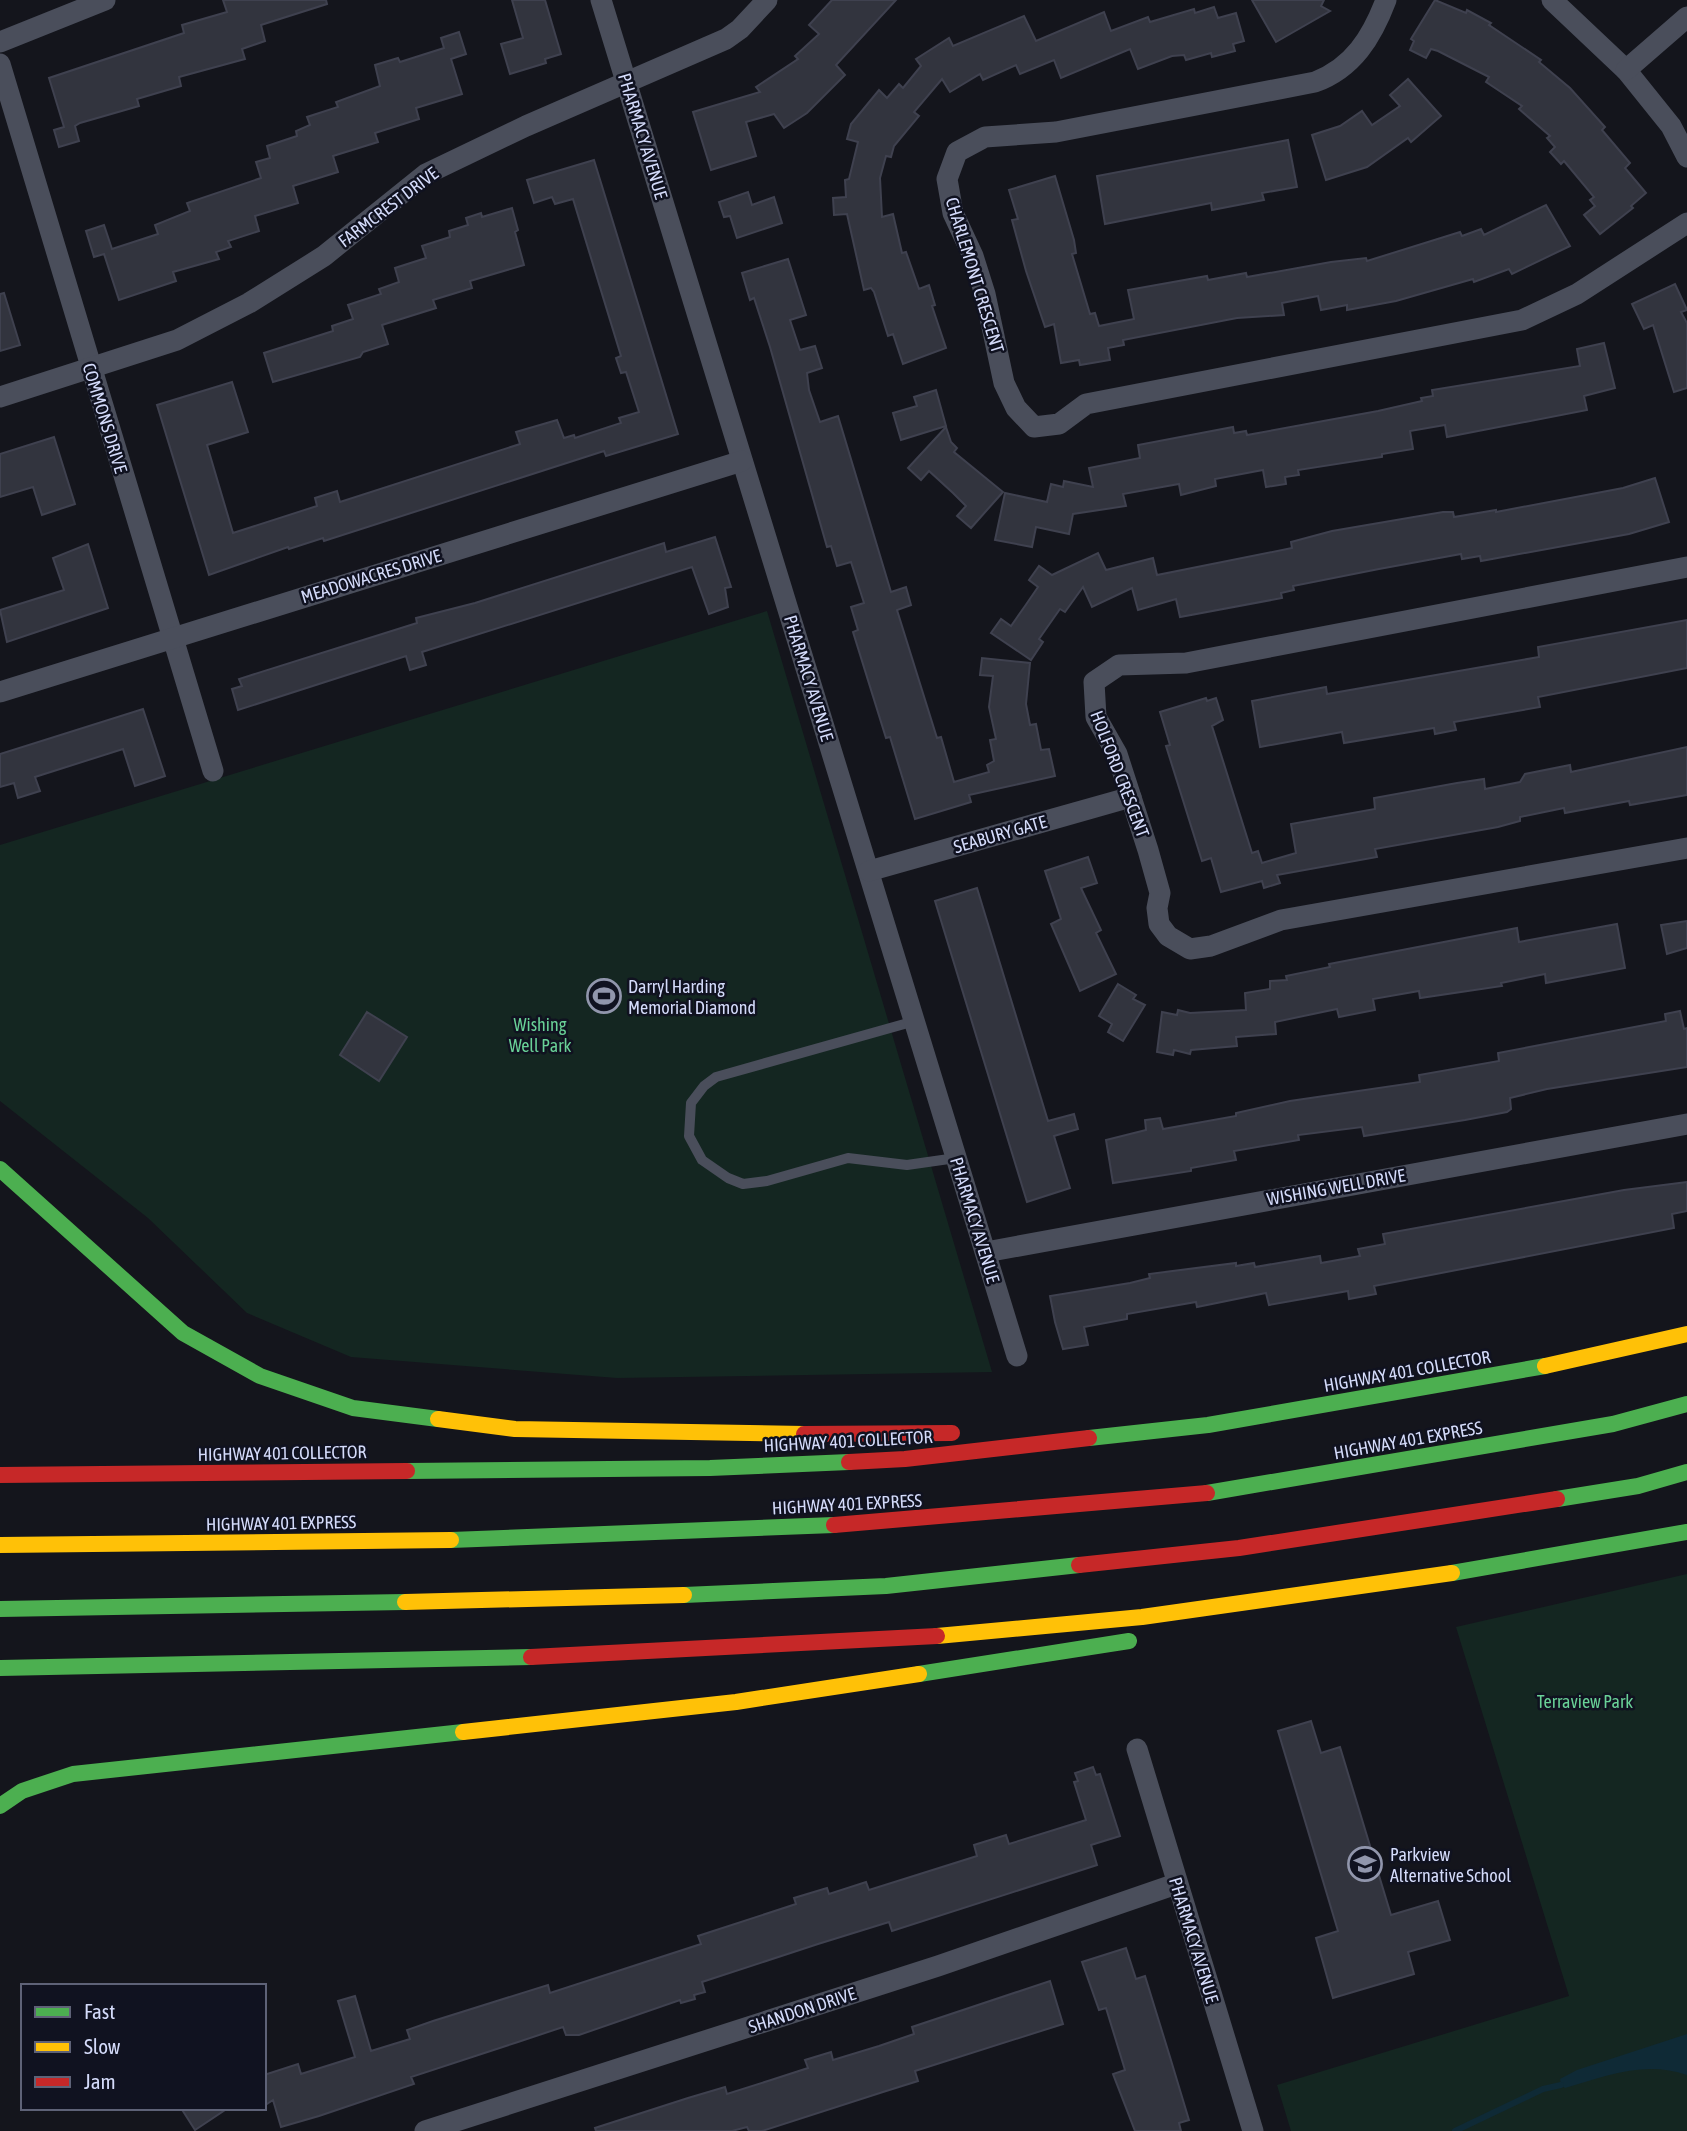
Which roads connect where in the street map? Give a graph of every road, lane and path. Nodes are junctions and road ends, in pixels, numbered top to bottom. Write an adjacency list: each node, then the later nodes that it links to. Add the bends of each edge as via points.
1 (105, 0): 7 (street)
2 (601, 0): 10 (street, PHARMACY AVENUE)
3 (767, 0): 10 (street, FARMCREST DRIVE, via 726,38)
4 (1386, 0): 12 (street, CHARLEMONT CRESCENT, via 1364,46 1330,76 1315,82 1056,132 985,137 957,152 947,179 953,213 985,294 1004,383 1025,420 1034,427 1059,424 1086,404 1522,320 1577,294)
5 (1552, 0): 9 (street)
6 (1687, 16): 9 (street)
7 (0, 41)
8 (0, 64): 13 (street, COMMONS DRIVE)
9 (1626, 70): 11 (street, via 1671,126)
10 (627, 84): 13 (street, FARMCREST DRIVE, via 526,125 426,174 324,256 249,303 177,340); 15 (street, PHARMACY AVENUE)
11 (1687, 157)
12 (1687, 223)
13 (90, 369): 14 (street, FARMCREST DRIVE); 17 (street, COMMONS DRIVE)
14 (0, 397)
15 (742, 461): 17 (street, MEADOWACRES DRIVE); 22 (street, PHARMACY AVENUE)
16 (1687, 567): 20 (street, HOLFORD CRESCENT, via 1186,663 1119,665 1094,682 1093,701)
17 (173, 638): 18 (street, MEADOWACRES DRIVE); 19 (street, COMMONS DRIVE)
18 (0, 692)
19 (213, 771)
20 (1131, 797): 21 (street, HOLFORD CRESCENT, via 1160,893 1159,924 1168,936 1189,948 1211,946 1281,920); 22 (street, SEABURY GATE)
21 (1687, 848)
22 (869, 872): 23 (street, PHARMACY AVENUE)
23 (915, 1021): 25 (street, PHARMACY AVENUE); 25 (lane, via 716,1077 691,1103 689,1136 702,1160 743,1184 848,1158 907,1166)
24 (1687, 1124): 27 (street, WISHING WELL DRIVE)
25 (956, 1158): 27 (street, PHARMACY AVENUE)
26 (0, 1169): 31 (highway, via 183,1333 260,1376 353,1408 515,1429)
27 (986, 1252): 29 (street, PHARMACY AVENUE)
28 (1687, 1334): 31 (highway, HIGHWAY 401 COLLECTOR, via 1590,1358 1208,1425)
29 (1017, 1356)
30 (1687, 1404): 35 (highway, HIGHWAY 401 EXPRESS, via 1613,1424 1229,1491 881,1523 447,1540)
31 (1097, 1436): 33 (highway, HIGHWAY 401 COLLECTOR, via 905,1459 709,1468)
32 (1687, 1472): 37 (highway, via 1638,1486 1240,1548 886,1586 611,1598)
33 (0, 1475)
34 (1687, 1532): 36 (highway)
35 (0, 1545)
36 (1328, 1594): 38 (highway); 40 (highway, via 975,1634 728,1650)
37 (0, 1609)
38 (1199, 1626)
39 (1146, 1638): 44 (highway, via 736,1702 73,1774 22,1791)
40 (354, 1663): 41 (highway); 42 (highway)
41 (0, 1668)
42 (14, 1685)
43 (1137, 1749): 45 (street, PHARMACY AVENUE)
44 (0, 1806)
45 (1176, 1884): 46 (street, SHANDON DRIVE, via 938,1966); 47 (street, PHARMACY AVENUE)
46 (425, 2131)
47 (1253, 2131)

